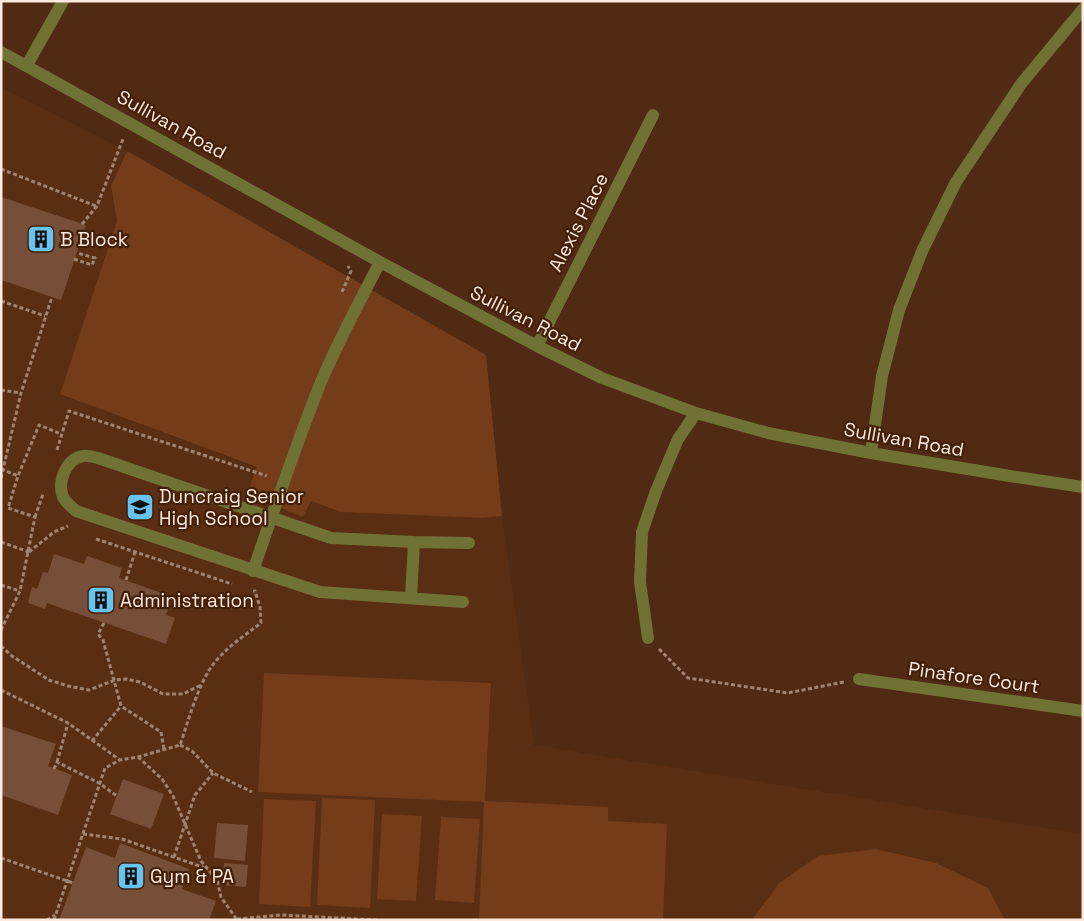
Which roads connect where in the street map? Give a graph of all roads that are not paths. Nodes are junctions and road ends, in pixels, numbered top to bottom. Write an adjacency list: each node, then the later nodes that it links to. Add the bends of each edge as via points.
1 (63, 1): 4 (street)
2 (1083, 9): 9 (street, via 1015,92 956,182 923,249 899,310 882,376)
3 (1, 52): 4 (street, Sullivan Road)
4 (27, 65): 6 (street, Sullivan Road)
5 (653, 116): 7 (street, Alexis Place)
6 (380, 262): 7 (street, Sullivan Road); 11 (street, via 322,380)
7 (538, 346): 8 (street, Sullivan Road, via 602,378)
8 (696, 413): 9 (street, Sullivan Road); 17 (street, via 678,439 642,532 640,582)
9 (871, 453): 10 (street, Sullivan Road)
10 (1083, 487)
11 (271, 518): 12 (street, via 331,538); 14 (street); 14 (street, via 98,458 84,455 64,471 63,498 76,511)
12 (414, 542): 13 (street); 15 (street)
13 (469, 544)
14 (253, 571): 15 (street, via 320,592)
15 (411, 597): 16 (street)
16 (463, 602)
17 (648, 638)
18 (859, 679): 19 (street, Pinafore Court)
19 (1083, 711)

